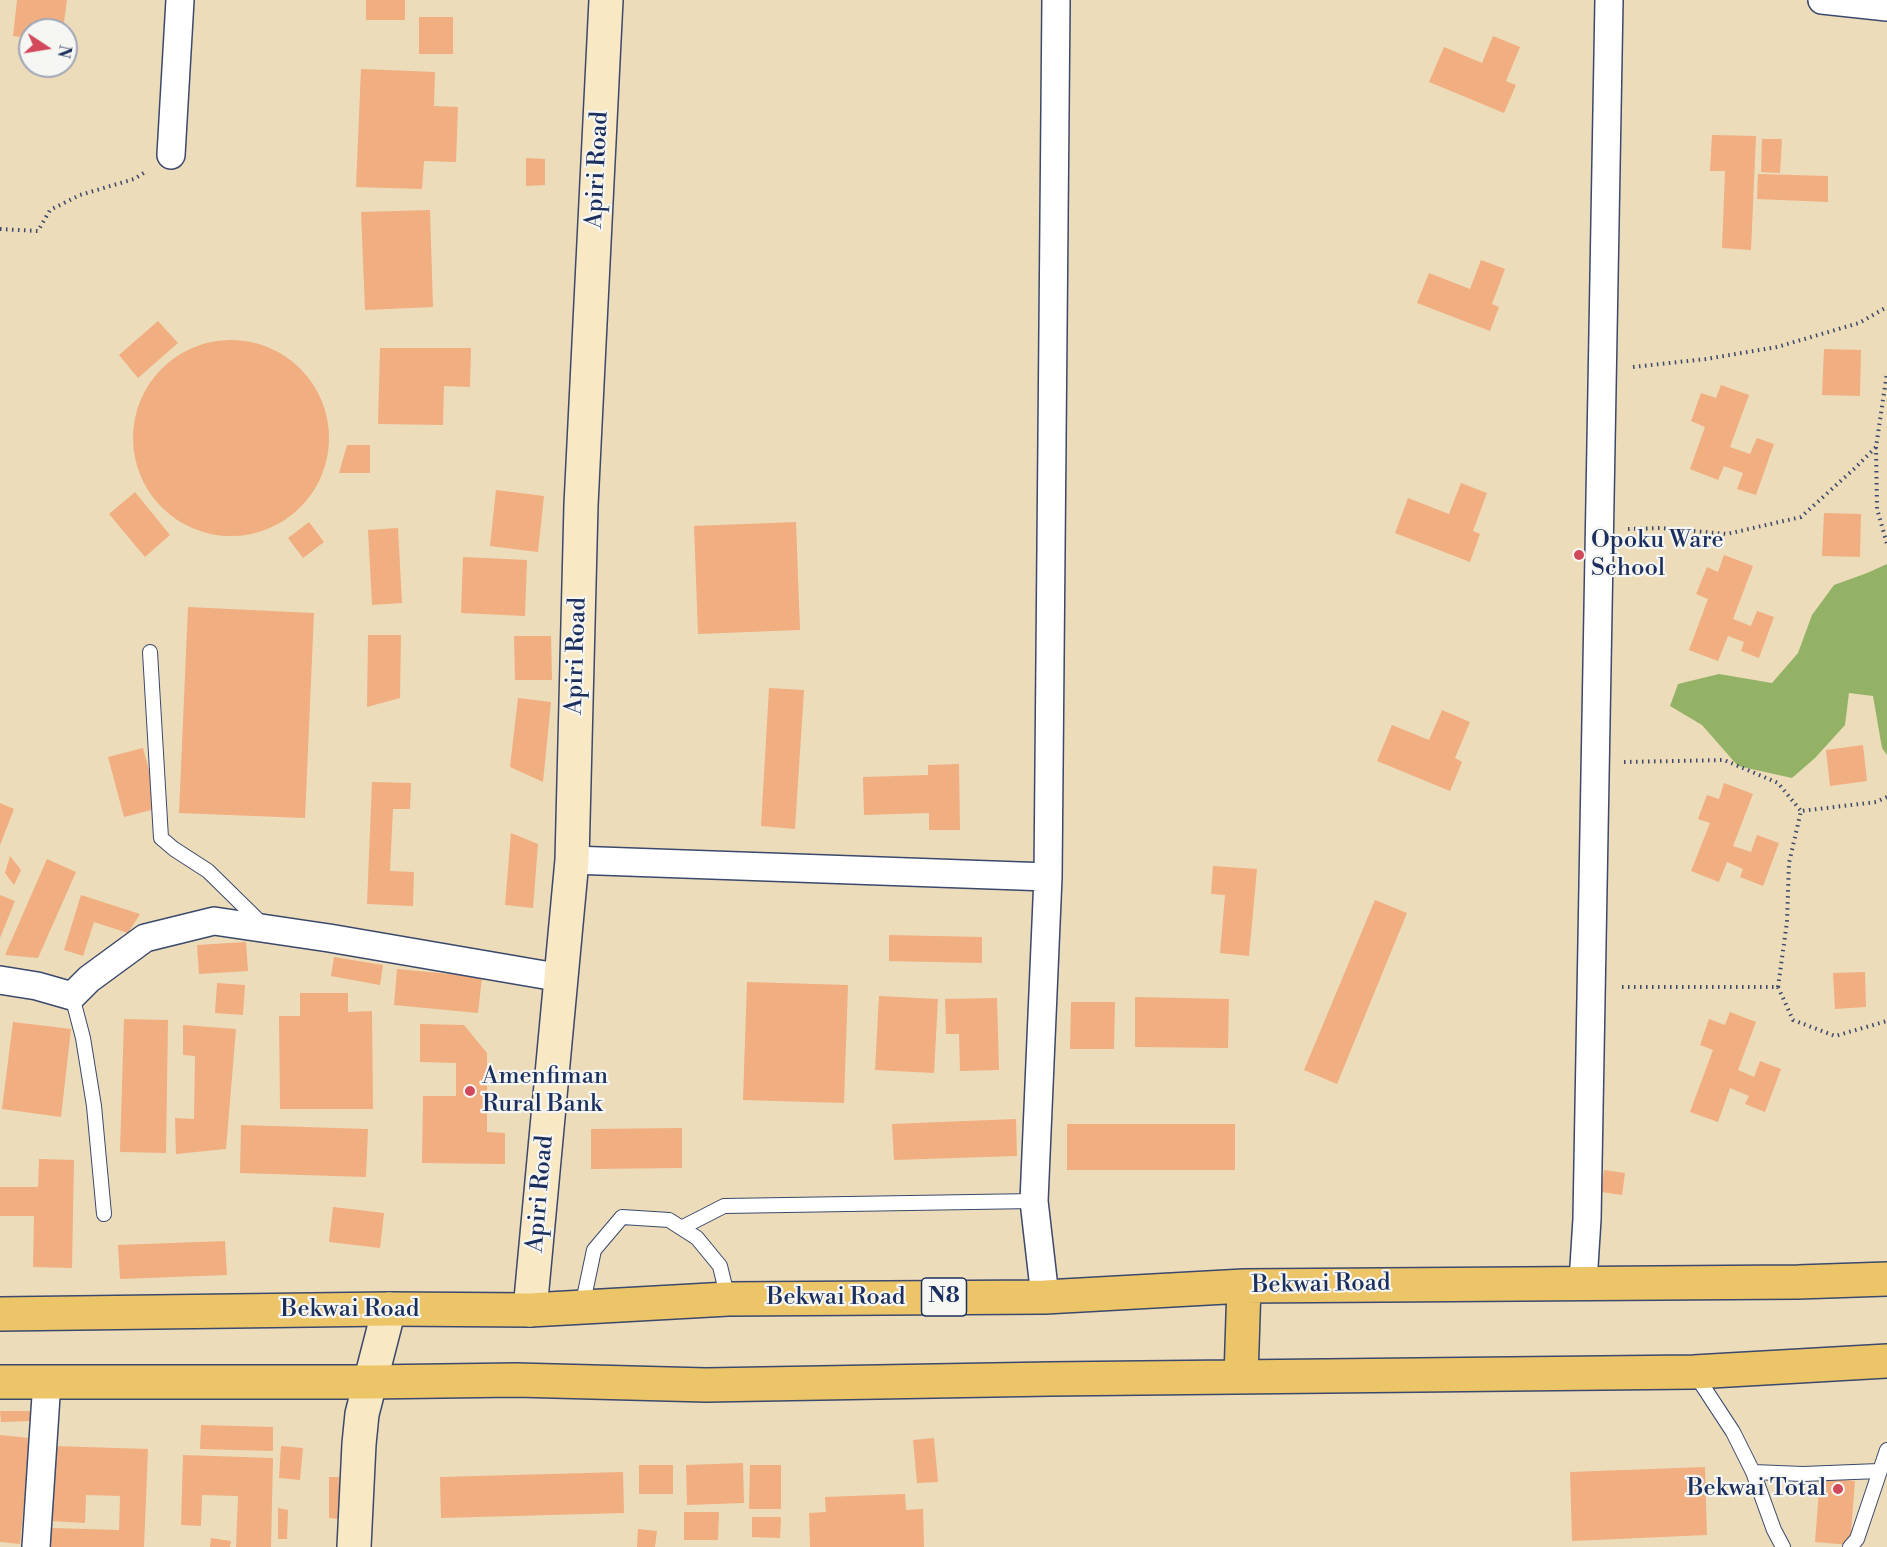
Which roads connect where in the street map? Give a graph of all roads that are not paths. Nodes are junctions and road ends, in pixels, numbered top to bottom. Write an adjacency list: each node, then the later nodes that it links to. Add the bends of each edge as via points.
1 (180, 0): 7 (street)
2 (606, 0): 9 (street, Apiri Road, via 581,505)
3 (1056, 0): 10 (street)
4 (1609, 0): 19 (street)
5 (1822, 0): 6 (street)
6 (1887, 7)
7 (171, 154)
8 (150, 652): 11 (lane, via 161,838 208,871)
9 (572, 860): 10 (street); 12 (street, Apiri Road)
10 (1048, 877): 15 (street)
11 (267, 929): 12 (street); 14 (street, via 214,921 145,938)
12 (562, 978): 25 (street, Apiri Road)
13 (0, 980): 14 (street)
14 (72, 996): 16 (lane, via 94,1106)
15 (1034, 1201): 17 (lane, via 724,1206); 21 (street)
16 (104, 1214)
17 (681, 1228): 22 (lane, via 698,1238 720,1266); 23 (lane, via 669,1220 622,1218 594,1250)
18 (1887, 1279): 19 (highway, Bekwai Road / N8)
19 (1583, 1282): 20 (highway, Bekwai Road / N8)
20 (1244, 1286): 21 (highway, Bekwai Road / N8); 29 (highway)
21 (1045, 1297): 22 (highway, Bekwai Road / N8)
22 (728, 1299): 23 (highway, Bekwai Road / N8)
23 (582, 1307): 25 (highway, Bekwai Road / N8)
24 (389, 1309): 25 (highway, Bekwai Road / N8); 26 (highway, Bekwai Road / N8); 32 (street)
25 (530, 1310)
26 (0, 1314)
27 (1887, 1361): 28 (highway)
28 (1694, 1372): 29 (highway); 35 (lane, via 1733,1432)
29 (1241, 1377): 32 (highway, via 706,1385 516,1380)
30 (47, 1381): 31 (highway); 32 (highway); 36 (street)
31 (0, 1382)
32 (369, 1382): 37 (street, via 359,1444)
33 (1887, 1450): 34 (lane)
34 (1879, 1471): 35 (lane); 39 (lane)
35 (1753, 1472): 38 (lane)
36 (36, 1547)
37 (354, 1547)
38 (1783, 1547)
39 (1851, 1547)

